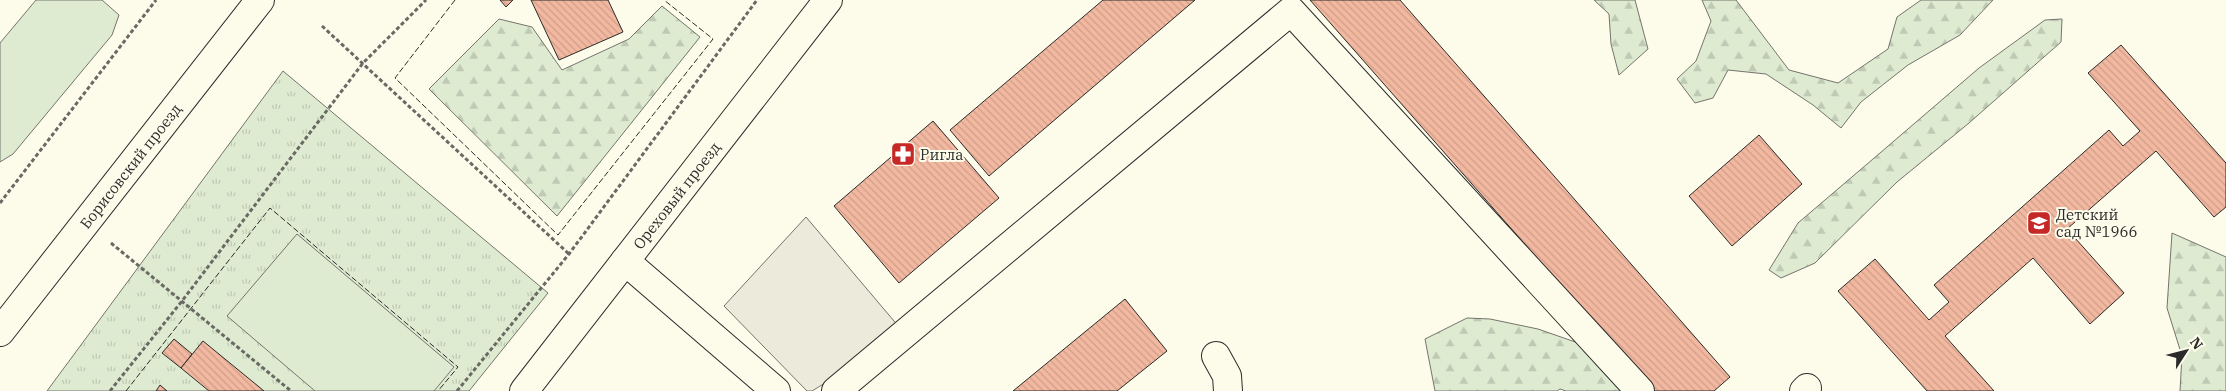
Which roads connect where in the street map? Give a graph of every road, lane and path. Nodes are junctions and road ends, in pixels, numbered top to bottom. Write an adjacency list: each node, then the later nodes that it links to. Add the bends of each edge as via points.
1 (156, 0): 8 (path)
2 (260, 0): 9 (street, Борисовский проезд)
3 (426, 0): 7 (path)
4 (757, 0): 10 (path)
5 (828, 0): 11 (street, Ореховый проезд)
6 (322, 26): 7 (path)
7 (363, 63): 10 (path); 12 (path)
8 (0, 203)
9 (85, 222): 12 (path); 13 (street, Борисовский проезд)
10 (569, 254): 17 (path)
11 (625, 261): 18 (street, Ореховый проезд); 19 (street)
12 (182, 301): 15 (path); 16 (path)
13 (0, 332)
14 (1216, 356): 21 (street, via 1227,376)
15 (110, 391)
16 (291, 391)
17 (457, 391)
18 (524, 391)
19 (776, 391)
20 (836, 391): 22 (street, via 1291,10)
21 (1228, 391)
22 (1640, 391)

